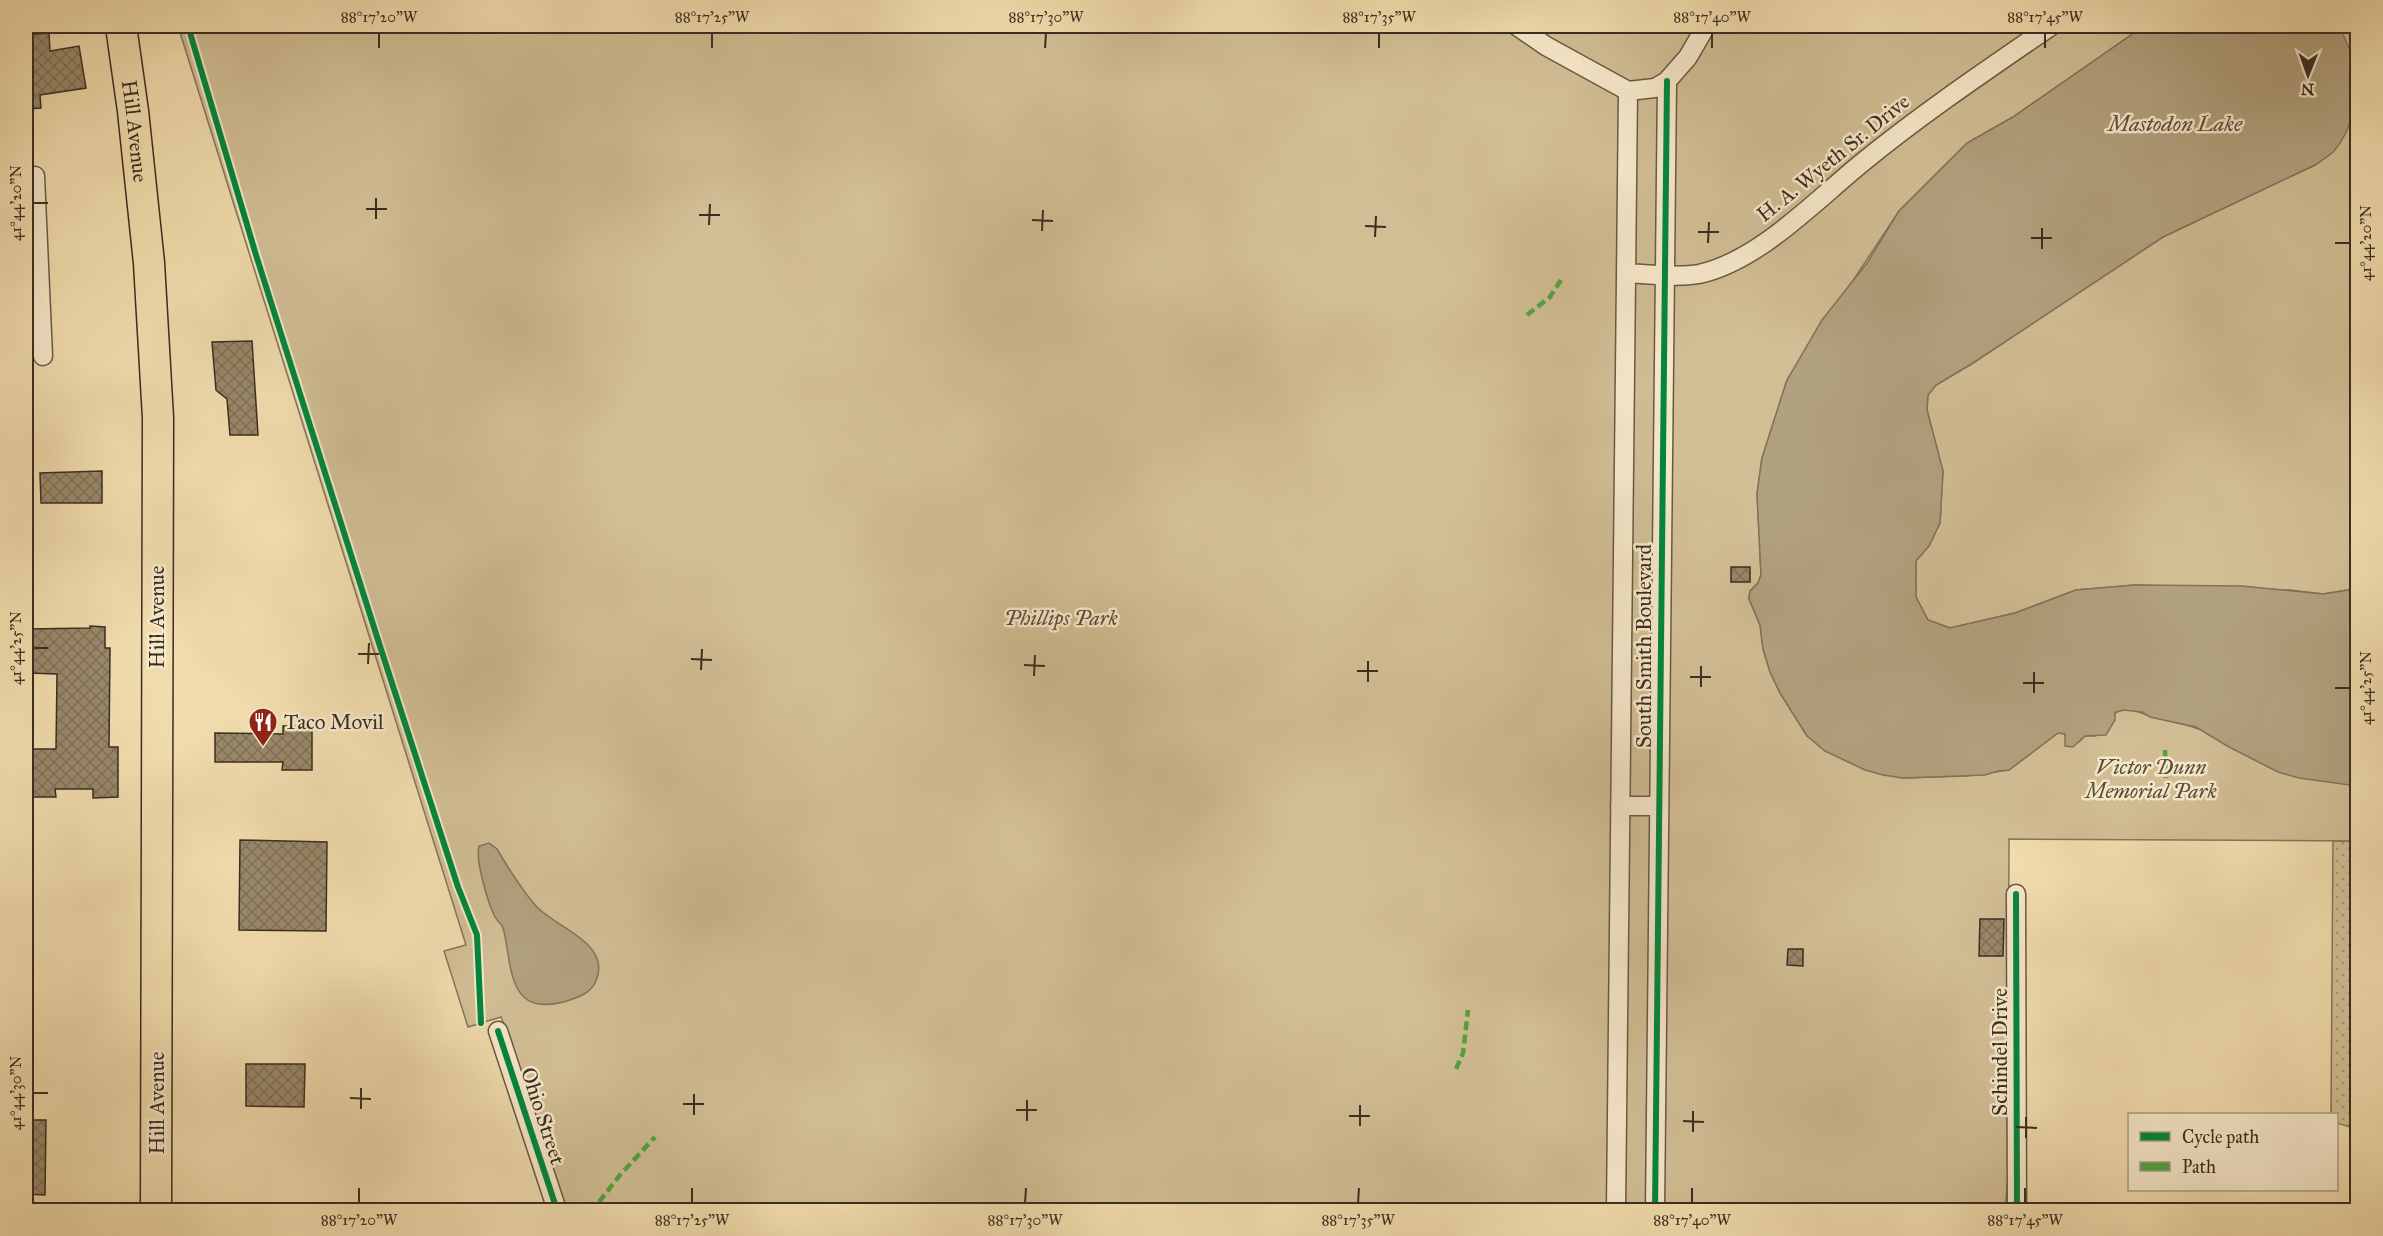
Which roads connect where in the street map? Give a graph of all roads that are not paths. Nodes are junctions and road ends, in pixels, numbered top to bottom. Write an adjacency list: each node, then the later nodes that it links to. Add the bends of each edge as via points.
1 (121, 26): 15 (main road, Hill Avenue, via 149,263 158,418)
2 (1517, 26): 6 (street)
3 (1706, 26): 5 (street, via 1688,57)
4 (2051, 26): 9 (street, H. A. Wyeth Sr. Drive, via 1949,95 1793,222 1741,258 1697,274)
5 (1667, 81): 6 (street, via 1655,88); 9 (street, South Smith Boulevard)
6 (1628, 91): 8 (street, South Smith Boulevard)
7 (35, 176): 10 (street)
8 (1626, 273): 9 (street, H. A. Wyeth Sr. Drive); 11 (street, South Smith Boulevard)
9 (1664, 274): 12 (street, South Smith Boulevard)
10 (43, 356)
11 (1620, 806): 12 (street); 17 (street, South Smith Boulevard)
12 (1659, 806): 18 (street, South Smith Boulevard)
13 (2016, 894): 19 (street, Schindel Drive)
14 (498, 1031): 16 (street, Ohio Street)
15 (156, 1210)
16 (557, 1210)
17 (1616, 1210)
18 (1655, 1210)
19 (2017, 1210)

